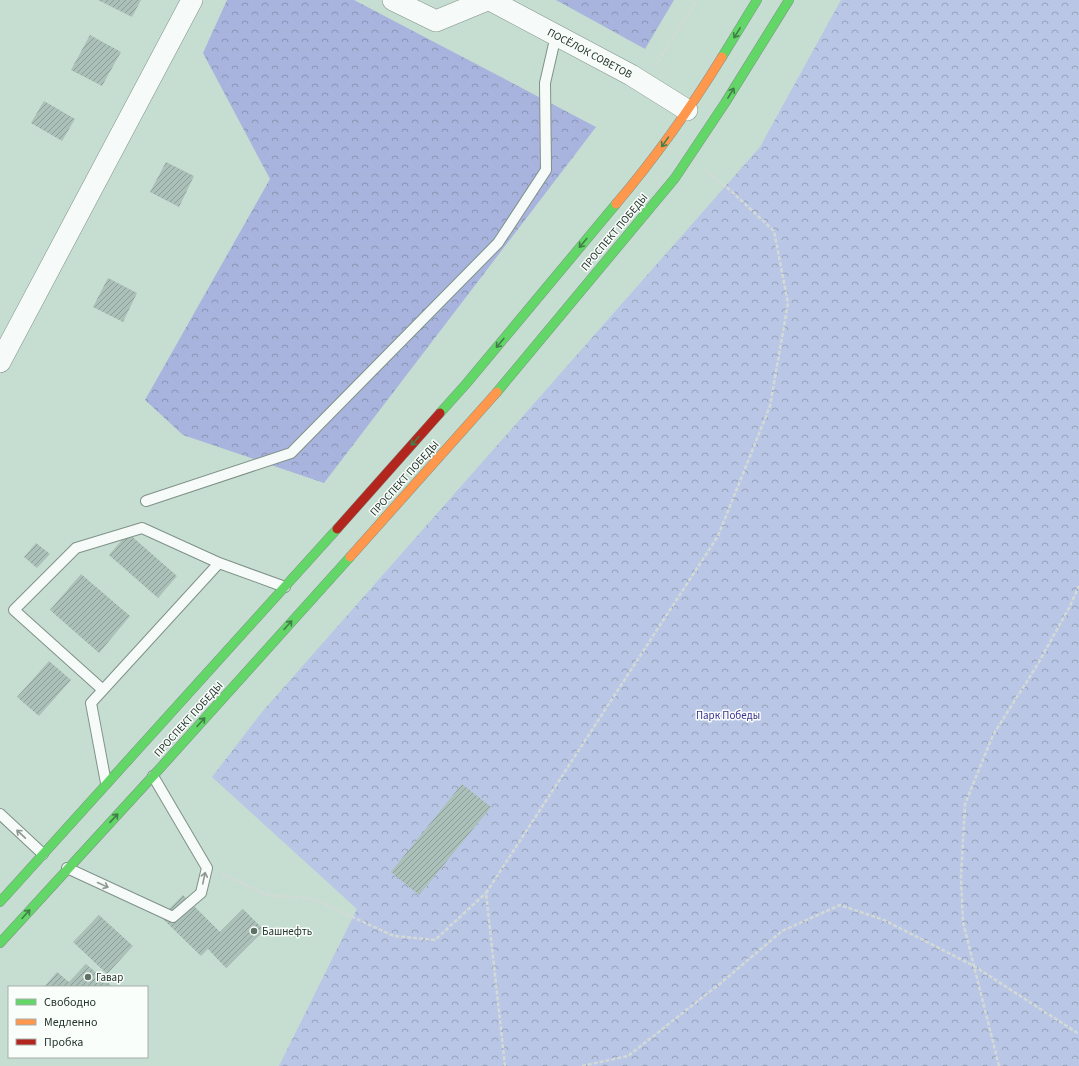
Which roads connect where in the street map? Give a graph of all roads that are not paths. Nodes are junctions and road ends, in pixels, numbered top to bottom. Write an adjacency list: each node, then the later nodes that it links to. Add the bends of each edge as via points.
1 (192, 0): 8 (street)
2 (393, 0): 3 (street, via 436,21)
3 (489, 0): 6 (street, ПОСЁЛОК СОВЕТОВ)
4 (757, 0): 7 (main road, ПРОСПЕКТ ПОБЕДЫ, one-way to 7)
5 (790, 0): 13 (main road, ПРОСПЕКТ ПОБЕДЫ, one-way to 5, via 490,400 675,178 707,124)
6 (556, 35): 7 (street, ПОСЁЛОК СОВЕТОВ, via 644,83); 9 (lane, via 545,83 546,170 498,243 291,453)
7 (690, 112): 11 (main road, ПРОСПЕКТ ПОБЕДЫ, one-way to 11, via 646,169 466,384)
8 (0, 362)
9 (146, 501)
10 (219, 563): 11 (lane); 12 (lane); 12 (lane, via 142,528 76,548 14,610)
11 (285, 587): 14 (main road, ПРОСПЕКТ ПОБЕДЫ)
12 (103, 690): 14 (lane, via 91,703)
13 (153, 776): 17 (main road, ПРОСПЕКТ ПОБЕДЫ, one-way to 13); 17 (lane, one-way to 13, via 173,917 201,893 207,868)
14 (106, 785): 16 (main road, ПРОСПЕКТ ПОБЕДЫ)
15 (0, 814): 16 (lane, one-way to 15)
16 (43, 854): 18 (main road, ПРОСПЕКТ ПОБЕДЫ)
17 (67, 868): 19 (main road, ПРОСПЕКТ ПОБЕДЫ, one-way to 17)
18 (1, 899)
19 (0, 943)

